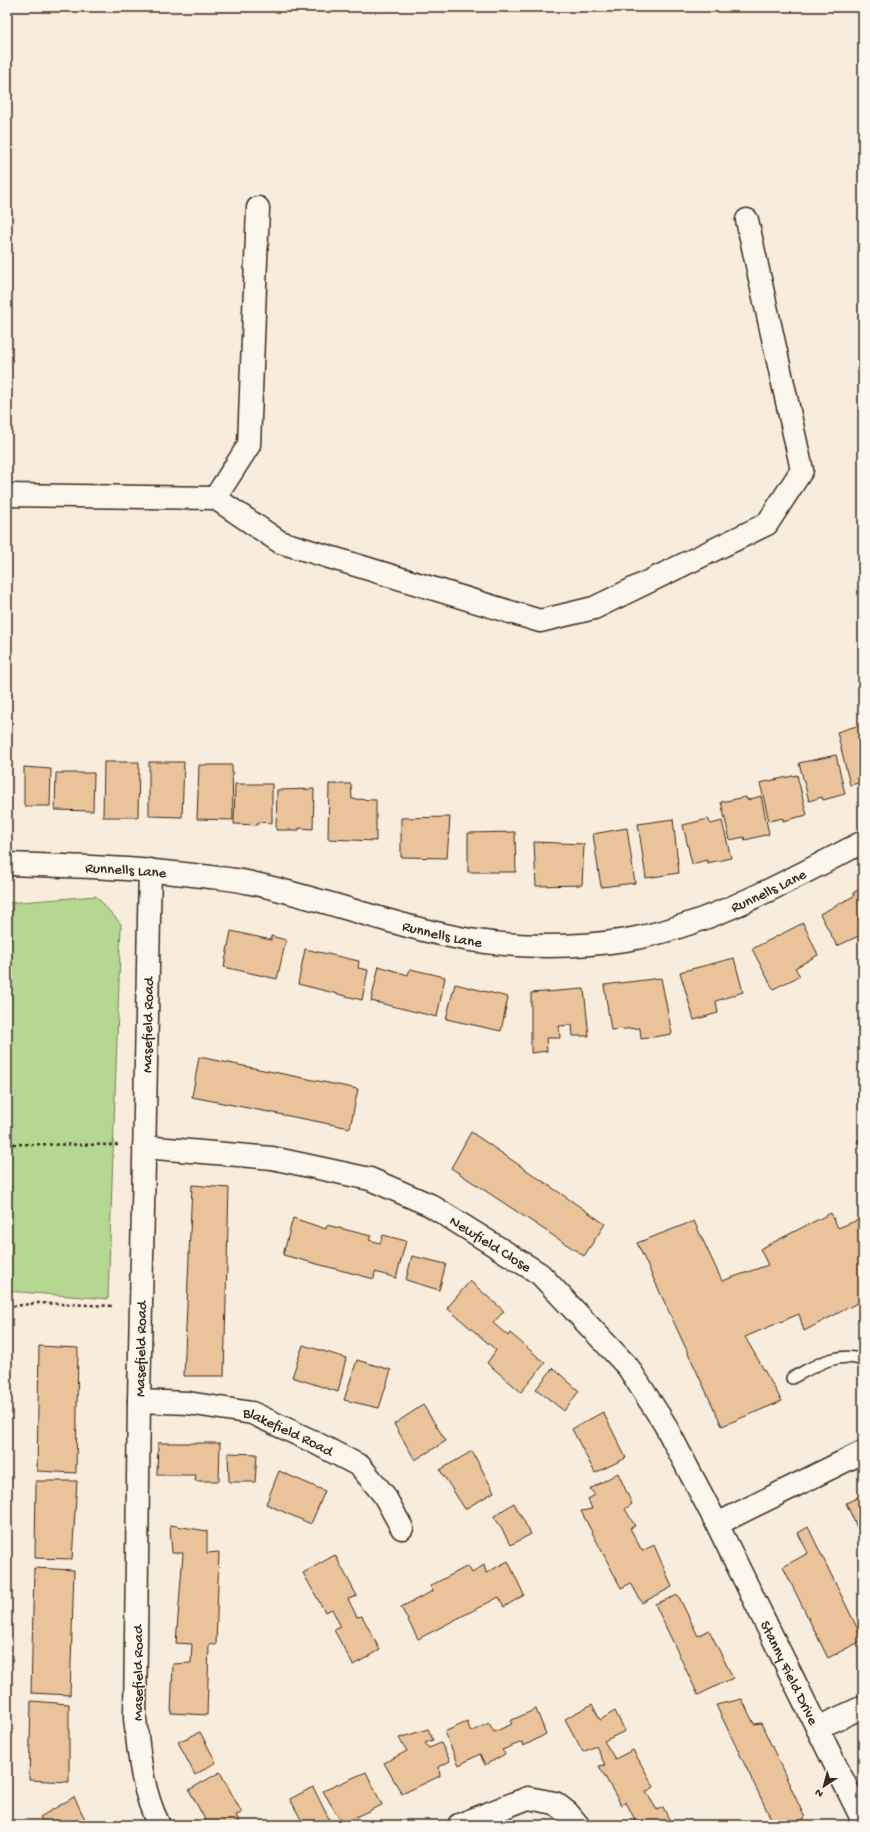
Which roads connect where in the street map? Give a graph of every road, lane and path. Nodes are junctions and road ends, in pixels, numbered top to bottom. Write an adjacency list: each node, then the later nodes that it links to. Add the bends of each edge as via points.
1 (258, 208): 4 (street, via 249,444)
2 (747, 220): 4 (street, via 802,470 767,524 594,608 540,621 280,542)
3 (7, 495): 4 (street)
4 (215, 498)
5 (863, 842): 7 (street, Runnells Lane, via 759,896 672,929 627,939 549,946 470,940 249,882)
6 (7, 864): 7 (street, Runnells Lane)
7 (150, 870): 9 (street, Masefield Road)
8 (7, 1144): 9 (path)
9 (134, 1146): 14 (street, Masefield Road); 16 (street, Newfield Close, via 272,1158 370,1179 430,1205 540,1274 628,1367 664,1423)
10 (114, 1306): 11 (path, via 38,1303)
11 (7, 1307)
12 (863, 1360): 13 (lane, via 852,1356 838,1357)
13 (792, 1378)
14 (138, 1401): 17 (street, Blakefield Road, via 188,1403 252,1413 312,1441 360,1466 384,1495); 21 (street, Masefield Road, via 135,1718 140,1764 154,1816)
15 (863, 1452): 16 (street)
16 (717, 1524): 19 (street, Stanny Field Drive)
17 (402, 1528)
18 (863, 1707): 19 (street)
19 (817, 1728): 20 (street, Stanny Field Drive)
20 (863, 1821)
21 (159, 1825)
22 (459, 1825): 23 (street, via 528,1798 555,1803)
23 (578, 1825)

